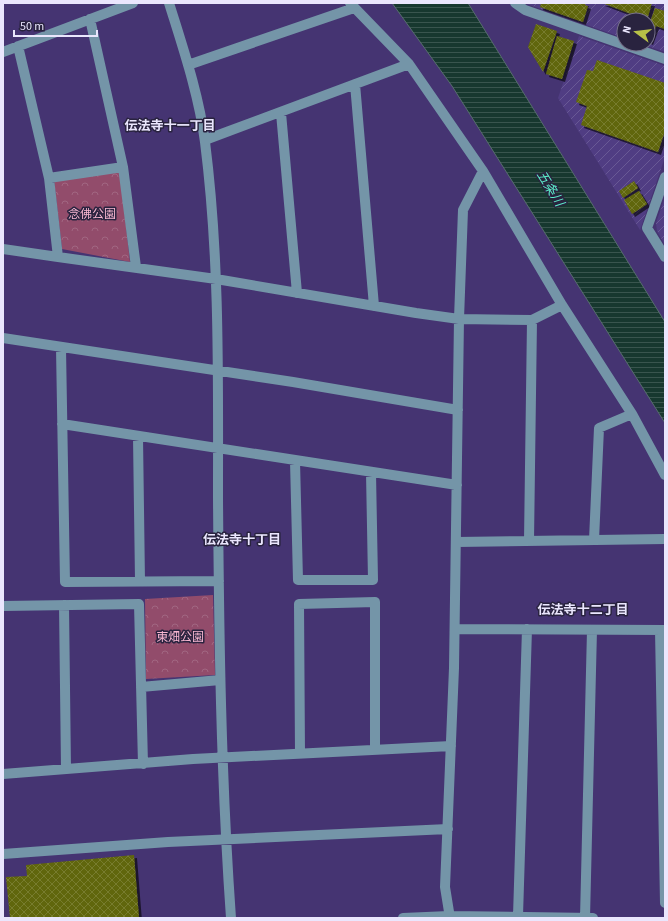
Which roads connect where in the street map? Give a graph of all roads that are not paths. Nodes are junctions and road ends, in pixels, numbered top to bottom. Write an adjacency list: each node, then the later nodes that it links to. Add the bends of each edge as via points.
1 (133, 3): 5 (street)
2 (169, 3): 10 (street)
3 (515, 3): 8 (street, via 525,10)
4 (352, 6): 9 (street); 10 (street)
5 (90, 19): 6 (street); 14 (street)
6 (18, 46): 7 (street); 17 (street)
7 (3, 52)
8 (665, 59)
9 (409, 64): 11 (street); 15 (street)
10 (188, 65): 13 (street)
11 (355, 84): 12 (street); 25 (street)
12 (281, 113): 13 (street); 23 (street)
13 (205, 140): 22 (street)
14 (123, 166): 17 (street); 21 (street)
15 (483, 171): 24 (street); 26 (street, via 463,210)
16 (665, 177): 20 (street, via 648,228)
17 (49, 178): 19 (street)
18 (3, 249): 19 (street)
19 (58, 257): 21 (street)
20 (665, 257)
21 (136, 267): 22 (street)
22 (216, 279): 23 (street); 30 (street)
23 (297, 293): 25 (street)
24 (562, 305): 27 (street); 32 (street)
25 (374, 306): 26 (street)
26 (459, 319): 27 (street); 31 (street)
27 (532, 320): 42 (street)
28 (3, 338): 29 (street)
29 (61, 348): 30 (street); 33 (street)
30 (219, 372): 31 (street); 35 (street)
31 (458, 410): 39 (street)
32 (632, 414): 38 (street); 41 (street, via 599,428)
33 (62, 424): 34 (street); 44 (street, via 65,582)
34 (138, 437): 35 (street); 44 (street)
35 (218, 450): 36 (street); 45 (street)
36 (295, 461): 37 (street); 37 (street, via 298,580 373,580)
37 (371, 473): 39 (street)
38 (665, 475)
39 (458, 485): 43 (street)
40 (665, 539): 41 (street)
41 (594, 540): 42 (street)
42 (529, 541): 43 (street)
43 (457, 542): 48 (street)
44 (140, 581): 45 (street)
45 (219, 581): 52 (street)
46 (64, 605): 47 (street); 53 (street, via 139,604); 59 (street)
47 (3, 606)
48 (455, 629): 49 (street); 54 (street)
49 (527, 629): 50 (street); 66 (street)
50 (592, 630): 51 (street); 70 (street)
51 (662, 630): 61 (street)
52 (220, 680): 53 (street); 57 (street)
53 (141, 687): 58 (street)
54 (451, 746): 55 (street); 62 (street)
55 (375, 750): 56 (street); 56 (street, via 375,602 299,604)
56 (300, 754): 57 (street)
57 (221, 757): 58 (street); 63 (street)
58 (143, 764): 59 (street)
59 (66, 769): 60 (street)
60 (3, 774)
61 (664, 818): 65 (street)
62 (448, 829): 63 (street); 67 (street, via 445,887)
63 (225, 839): 64 (street); 68 (street)
64 (3, 854)
65 (665, 903)
66 (518, 916): 67 (street); 70 (street)
67 (449, 917): 69 (street)
68 (232, 918)
69 (403, 918)
70 (585, 918): 71 (street)
71 (593, 918)

